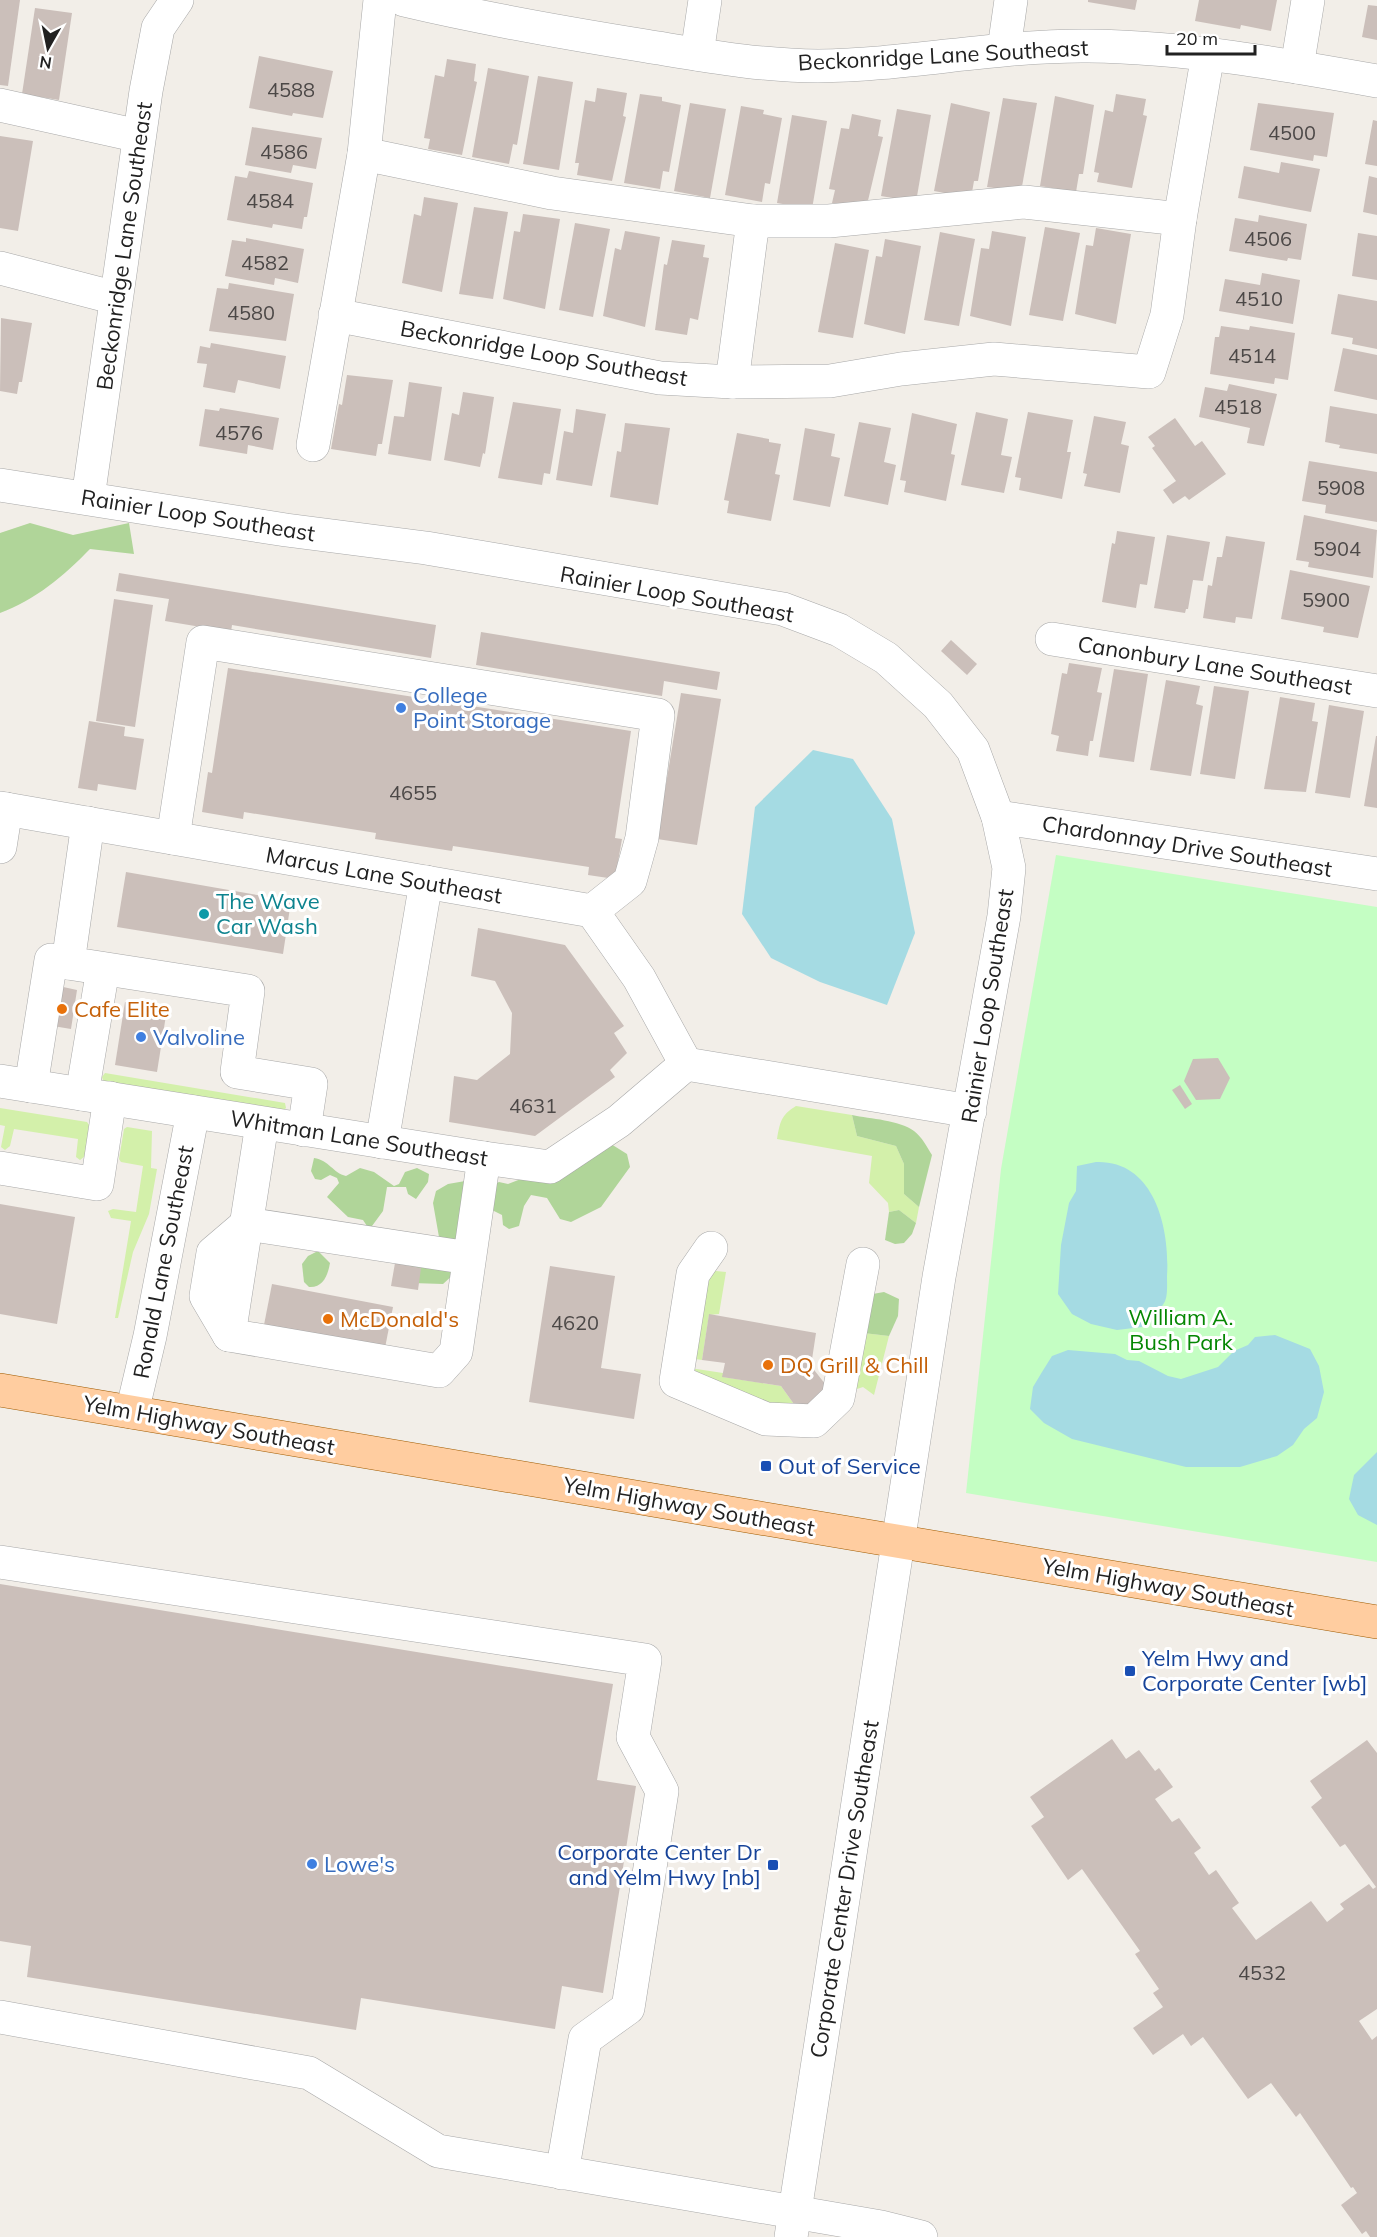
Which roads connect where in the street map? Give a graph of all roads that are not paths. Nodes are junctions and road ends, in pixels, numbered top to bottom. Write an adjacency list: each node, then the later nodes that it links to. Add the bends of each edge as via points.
1 (174, 0): 13 (street, Beckonridge Lane Southeast, via 158,28)
2 (380, 0): 14 (street)
3 (404, 0): 8 (street, Beckonridge Lane Southeast, via 494,21)
4 (705, 0): 8 (street)
5 (1011, 0): 7 (street)
6 (1308, 0): 10 (street)
7 (1004, 49): 8 (street, Beckonridge Lane Southeast, via 915,61 816,66); 9 (street, Beckonridge Lane Southeast, via 1088,46)
8 (697, 54)
9 (1208, 54): 10 (street, Beckonridge Lane Southeast); 15 (street, Beckonridge Loop Southeast)
10 (1297, 67): 11 (street, Beckonridge Lane Southeast)
11 (1377, 81)
12 (0, 105): 13 (street)
13 (139, 136): 18 (street, Beckonridge Lane Southeast)
14 (364, 154): 16 (street, via 552,193); 19 (street)
15 (1180, 219): 16 (street, via 1024,202 829,221); 20 (street, Beckonridge Loop Southeast, via 1167,315 1149,372 994,359 830,381)
16 (753, 221): 20 (street)
17 (0, 268): 18 (street)
18 (116, 298): 23 (street, Beckonridge Lane Southeast)
19 (335, 315): 20 (street, Beckonridge Loop Southeast, via 660,378); 21 (street)
20 (732, 382)
21 (313, 445)
22 (0, 484): 23 (street, Rainier Loop Southeast)
23 (88, 498): 27 (street, Rainier Loop Southeast, via 426,548 783,609 838,630 886,658 938,705 973,750)
24 (1052, 639): 25 (street, Canonbury Lane Southeast)
25 (1377, 691)
26 (3, 808): 28 (street, Marcus Lane Southeast); 30 (street)
27 (998, 817): 31 (street, Chardonnay Drive Southeast); 39 (street, Rainier Loop Southeast, via 1008,880)
28 (88, 823): 29 (street, Marcus Lane Southeast); 34 (street)
29 (173, 838): 32 (street, Marcus Lane Southeast); 33 (street, via 203,642 658,715 642,838 630,881)
30 (0, 847)
31 (1377, 874)
32 (426, 882): 33 (street, Marcus Lane Southeast); 43 (street)
33 (591, 911): 36 (street, via 639,978)
34 (68, 963): 35 (street); 37 (street, via 51,960)
35 (103, 969): 38 (street); 42 (street, via 248,991 237,1072 311,1084)
36 (686, 1064): 39 (street); 44 (street, Whitman Lane Southeast, via 619,1121 550,1167)
37 (15, 1083): 38 (street, Whitman Lane Southeast)
38 (96, 1096): 40 (street, Whitman Lane Southeast); 45 (street, via 97,1184)
39 (970, 1111): 52 (street, Rainier Loop Southeast, via 939,1277)
40 (193, 1112): 41 (street, Whitman Lane Southeast); 51 (street, Ronald Lane Southeast)
41 (262, 1124): 42 (street, Whitman Lane Southeast); 46 (street)
42 (304, 1130): 43 (street, Whitman Lane Southeast)
43 (381, 1142): 44 (street, Whitman Lane Southeast)
44 (483, 1158): 48 (street)
45 (0, 1168)
46 (247, 1224): 48 (street); 48 (street, via 213,1253 206,1296 229,1335 439,1371 456,1352)
47 (711, 1248): 49 (street, via 693,1274 676,1381 766,1419 814,1421 838,1398)
48 (469, 1258)
49 (862, 1264)
50 (0, 1390): 51 (main road, Yelm Highway Southeast)
51 (132, 1412): 52 (main road, Yelm Highway Southeast)
52 (900, 1542): 54 (main road, Yelm Highway Southeast); 57 (street, Corporate Center Drive Southeast)
53 (0, 1562): 56 (street, via 645,1660 633,1737 662,1791 628,2008 585,2038)
54 (1377, 1622)
55 (0, 2017): 56 (street, via 309,2073 438,2151)
56 (562, 2173): 57 (street)
57 (793, 2225): 58 (street, via 881,2227)
58 (921, 2237)

